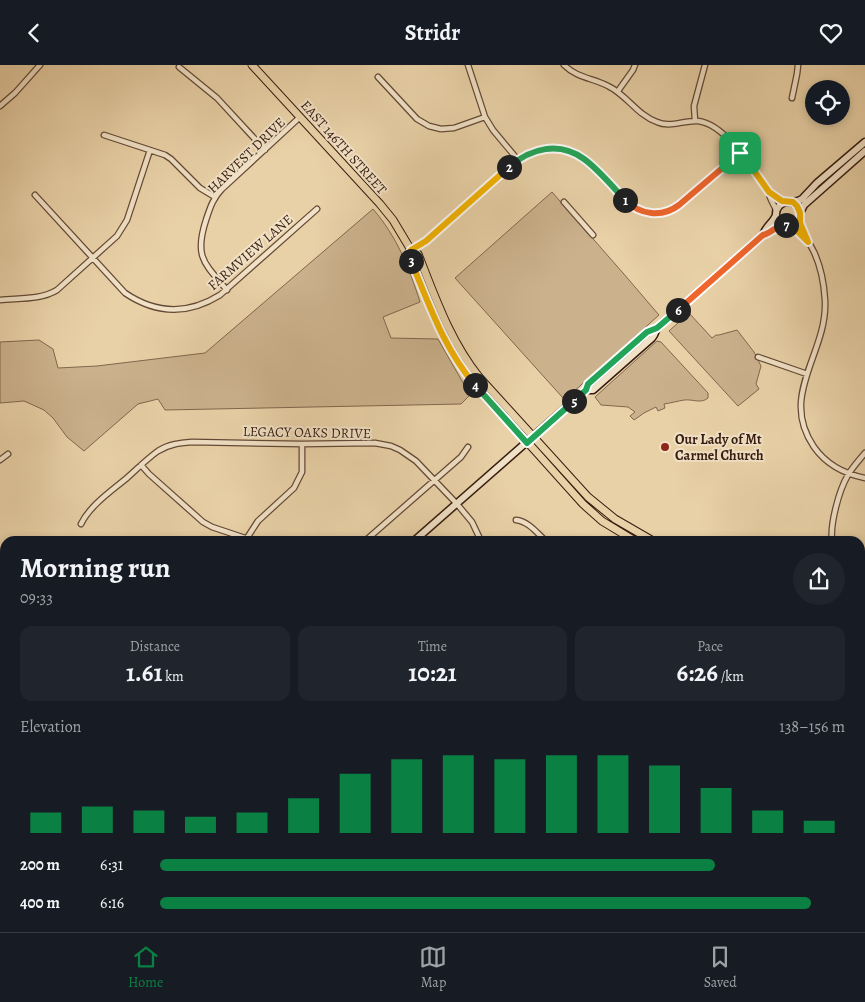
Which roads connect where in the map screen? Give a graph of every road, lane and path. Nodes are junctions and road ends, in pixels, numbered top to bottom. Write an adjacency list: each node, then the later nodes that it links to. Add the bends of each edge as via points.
1 (40, 65): 12 (street)
2 (252, 65): 13 (main road, EAST 146TH STREET)
3 (468, 65): 14 (street)
4 (564, 65): 10 (street, via 578,76 604,83)
5 (635, 65): 10 (street)
6 (705, 65): 15 (street, via 694,105)
7 (798, 65): 11 (street)
8 (179, 67): 19 (street, via 217,98)
9 (378, 77): 14 (street, via 417,119 429,126 454,128)
10 (618, 91): 15 (street, via 655,122)
11 (792, 98)
12 (0, 106)
13 (300, 117): 19 (street, HARVEST DRIVE); 35 (main road, EAST 146TH STREET, via 384,210)
14 (485, 117): 22 (street)
15 (694, 121): 21 (street, via 715,127)
16 (104, 135): 18 (street)
17 (865, 142): 27 (street, via 802,199)
18 (150, 150): 25 (street, via 170,159 200,188); 36 (street, via 127,220 117,236)
19 (265, 150): 25 (street, HARVEST DRIVE)
20 (865, 151): 30 (street, via 804,205)
21 (740, 153): 22 (street, via 676,208 654,214 632,206 594,167 576,154 546,149); 23 (street)
22 (518, 160): 35 (street, via 426,241)
23 (769, 192): 27 (street); 29 (street)
24 (35, 195): 36 (street, FARMVIEW LANE)
25 (215, 197): 37 (street, HARVEST DRIVE, via 200,246 205,264)
26 (564, 202): 32 (street)
27 (788, 202): 29 (street, via 780,205); 30 (street, via 797,206)
28 (317, 209): 37 (street, FARMVIEW LANE)
29 (776, 213): 31 (street, via 779,221); 33 (street)
30 (800, 215): 31 (street, via 796,222); 34 (street)
31 (787, 225): 33 (street); 34 (street, via 796,229)
32 (594, 235)
33 (763, 235): 41 (street, via 657,328 647,332)
34 (808, 242): 40 (street, via 822,275 825,304 822,329)
35 (411, 250): 41 (main road, via 418,254 447,326 464,357); 42 (main road, via 410,258 453,355 473,383)
36 (92, 259): 37 (street, FARMVIEW LANE, via 125,293 155,308 193,308); 38 (street, via 52,293 40,297)
37 (227, 290)
38 (0, 299)
39 (758, 357): 40 (street)
40 (807, 374): 49 (street, via 801,404 806,433 823,457)
41 (533, 437): 42 (street); 62 (main road, via 598,506)
42 (527, 443): 52 (street); 61 (main road, via 592,512)
43 (302, 444): 48 (street, LEGACY OAKS DRIVE, via 182,442 169,445); 51 (street, LEGACY OAKS DRIVE, via 375,443 391,446 408,455); 56 (street, via 302,472 294,488 258,521)
44 (468, 447): 51 (street)
45 (865, 453): 49 (street)
46 (8, 455): 47 (street)
47 (0, 460)
48 (141, 465): 54 (street, LEGACY OAKS DRIVE, via 90,510); 55 (street, via 203,522)
49 (848, 474): 50 (street); 63 (street, via 836,509)
50 (865, 478)
51 (434, 481): 52 (street, LEGACY OAKS DRIVE); 57 (street)
52 (457, 504): 58 (street); 59 (street, LEGACY OAKS DRIVE)
53 (516, 520): 60 (street, via 523,521)
54 (81, 524)
55 (241, 536)
56 (248, 536)
57 (371, 536)
58 (420, 536)
59 (479, 536)
60 (540, 536)
61 (626, 536)
62 (643, 536)
63 (832, 536)

